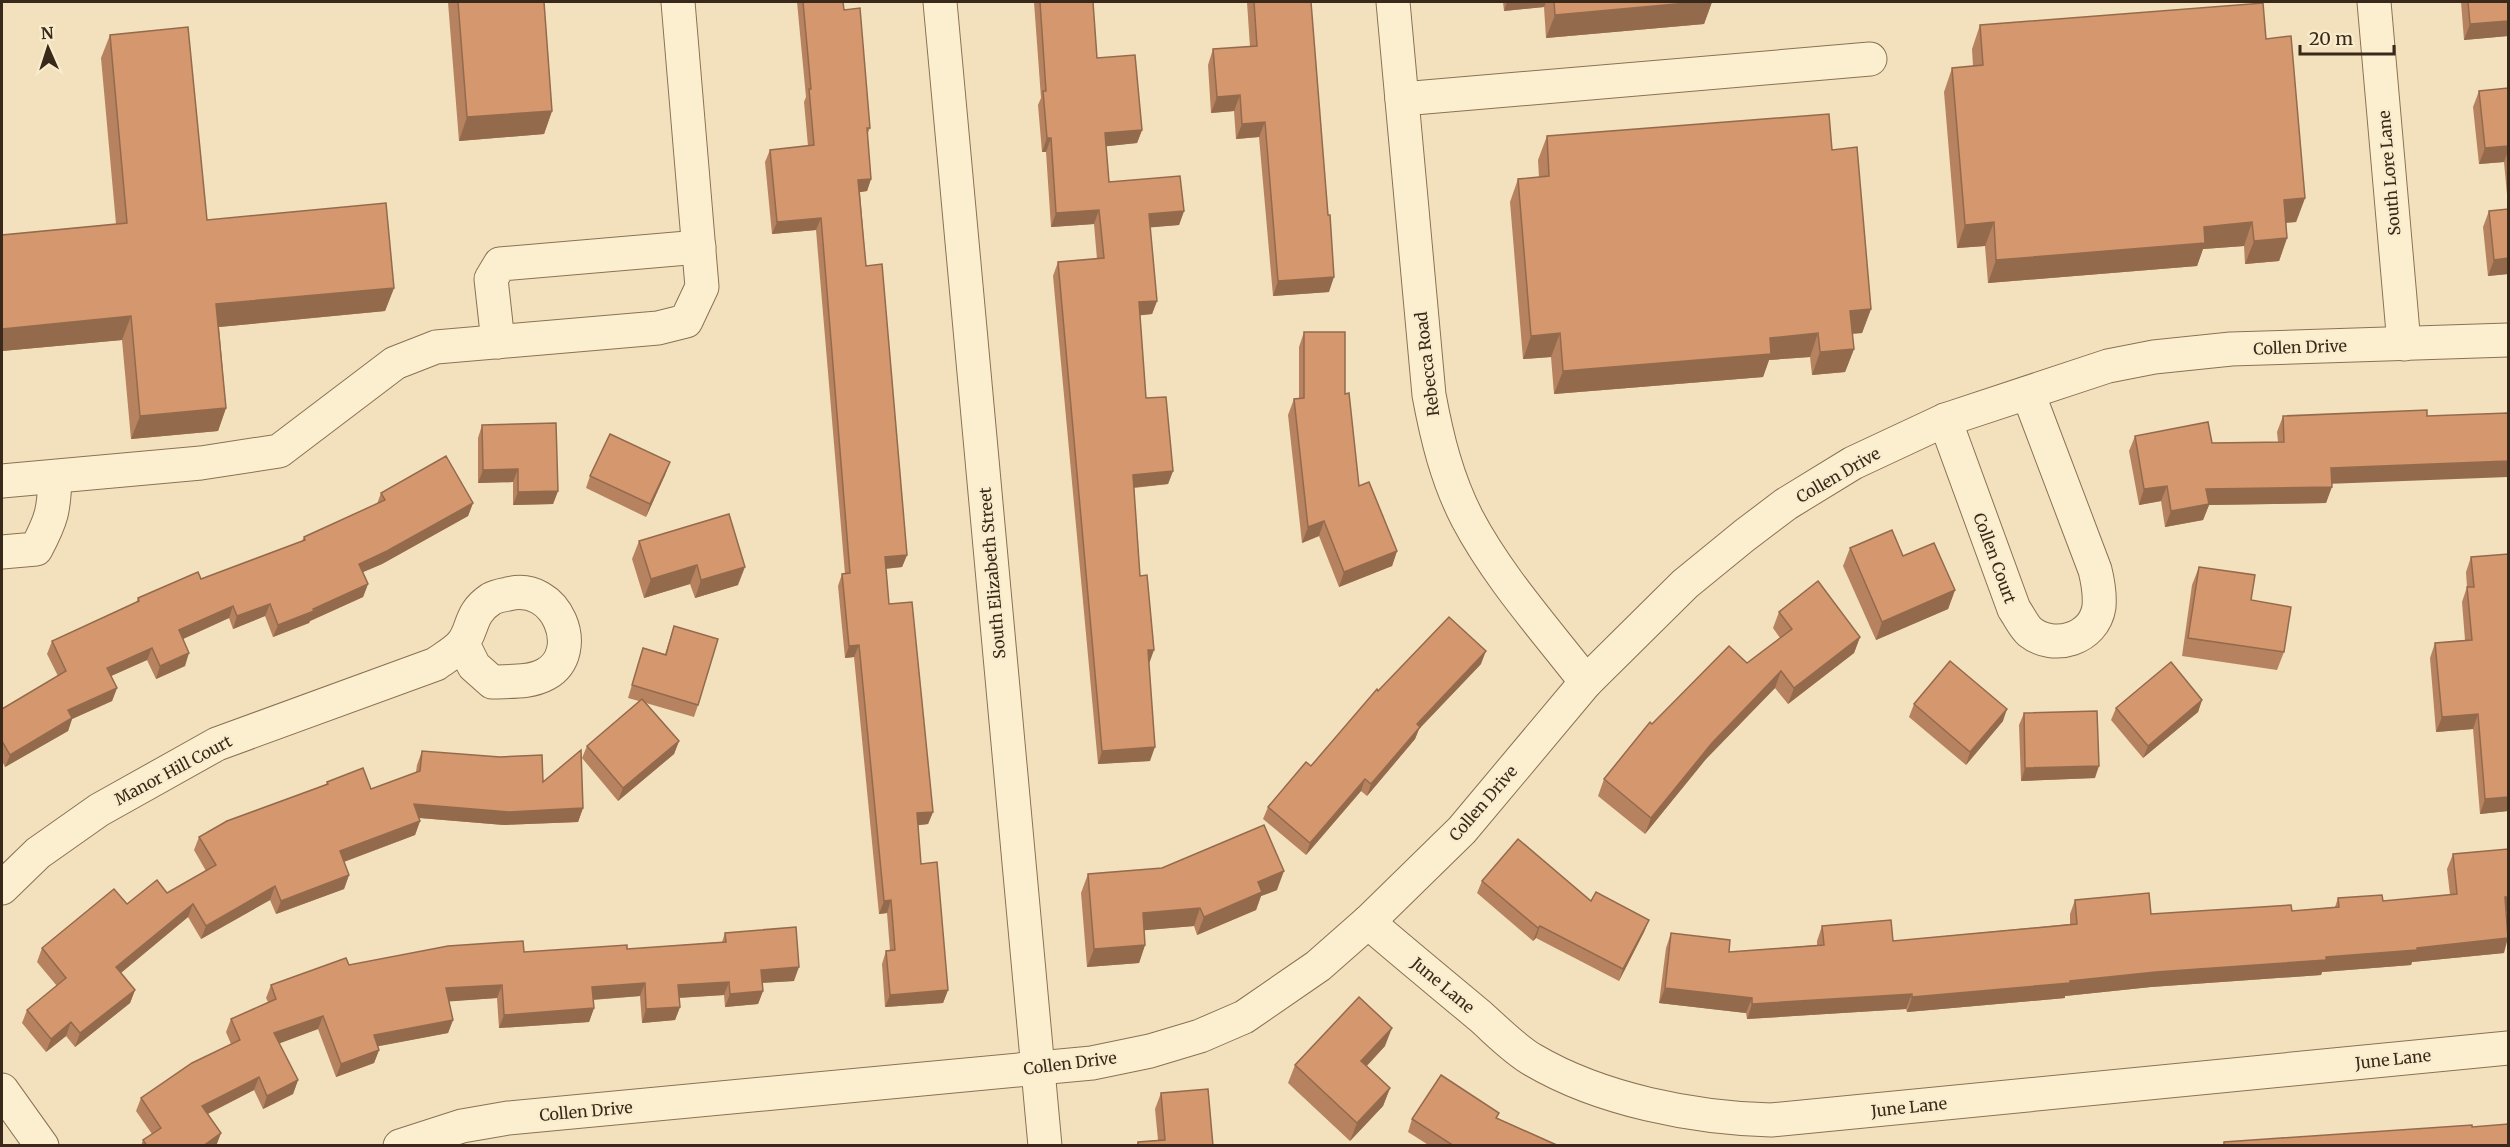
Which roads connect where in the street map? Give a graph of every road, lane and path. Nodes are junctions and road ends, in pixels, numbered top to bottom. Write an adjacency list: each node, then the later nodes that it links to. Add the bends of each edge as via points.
1 (678, 2): 7 (street)
2 (940, 2): 21 (street, South Elizabeth Street)
3 (1393, 2): 6 (street, Rebecca Road)
4 (2374, 2): 10 (street, South Lore Lane)
5 (1870, 59): 6 (street)
6 (1402, 99): 17 (street, Rebecca Road, via 1429,395 1448,474 1490,557)
7 (699, 247): 9 (street, via 702,287 686,321 658,328); 9 (street, via 500,264 491,279)
8 (2508, 340): 10 (street, Collen Drive)
9 (498, 342): 13 (street, via 436,347 395,363 279,451)
10 (2404, 344): 11 (street, Collen Drive, via 2231,349 2154,357 2108,366)
11 (2028, 393): 12 (street, Collen Drive); 12 (street, Collen Court, via 2099,588 2098,609 2090,628 2072,640 2049,642 2029,632 2014,609)
12 (1945, 420): 17 (street, Collen Drive, via 1853,463 1786,504 1685,584)
13 (55, 477): 14 (street); 15 (street, via 54,507 36,549)
14 (2, 482)
15 (2, 552)
16 (463, 644): 18 (street, Manor Hill Court, via 436,664 197,754 99,810 38,853)
17 (1586, 682): 19 (street, Collen Drive, via 1462,830)
18 (2, 888)
19 (1368, 922): 20 (street, June Lane, via 1532,1059 1628,1099 1730,1119 1771,1120); 21 (street, Collen Drive, via 1318,966 1244,1017 1150,1051 1092,1063)
20 (2508, 1048)
21 (1038, 1068): 24 (street, Collen Drive, via 508,1118 462,1126); 25 (street, South Elizabeth Street)
22 (2, 1090): 23 (street)
23 (42, 1146)
24 (400, 1146)
25 (1044, 1146)

